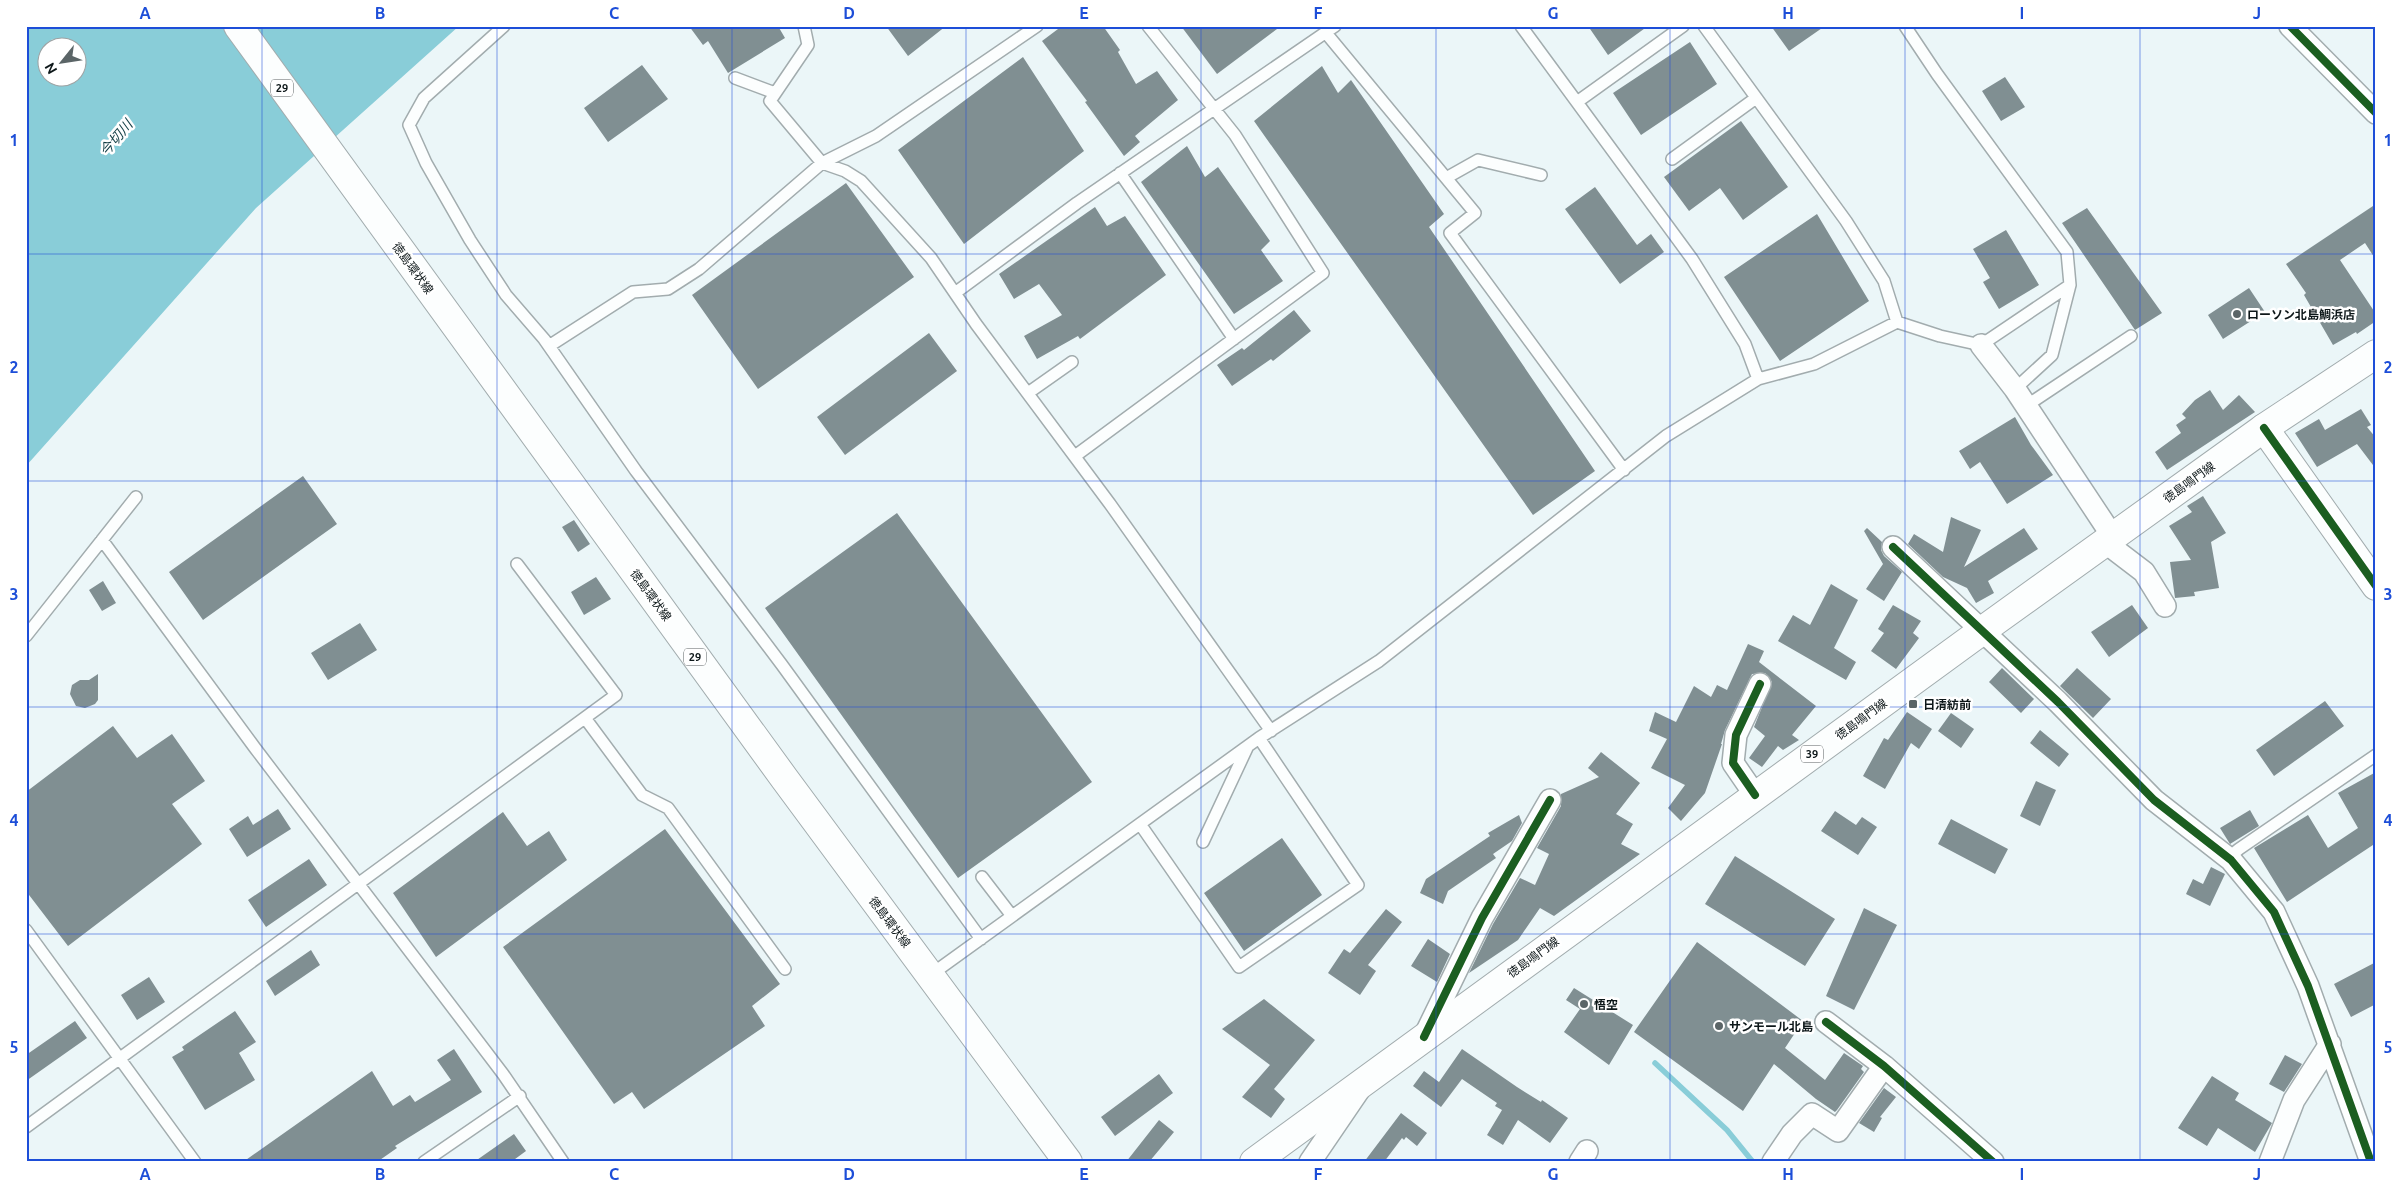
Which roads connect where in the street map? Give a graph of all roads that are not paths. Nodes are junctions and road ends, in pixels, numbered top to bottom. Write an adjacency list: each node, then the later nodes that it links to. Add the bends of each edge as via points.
1 (238, 26): 76 (main road, 徳島環状線 / 29, via 784,778)
2 (504, 26): 29 (lane, via 424,98 409,125 426,163 470,240 506,295)
3 (804, 26): 13 (lane, via 808,45)
4 (1037, 26): 19 (lane, via 876,136)
5 (1148, 26): 16 (lane)
6 (1521, 26): 15 (lane)
7 (1683, 26): 15 (lane)
8 (1704, 26): 14 (lane)
9 (1905, 26): 23 (lane, via 2066,252)
10 (2290, 26): 17 (street)
11 (1331, 29): 16 (lane); 22 (lane)
12 (735, 78): 13 (lane)
13 (775, 93): 19 (lane, via 770,101)
14 (1756, 98): 18 (lane); 25 (lane, via 1846,221 1884,280)
15 (1577, 102): 32 (lane, via 1692,260 1745,344)
16 (1213, 109): 20 (lane); 27 (lane, via 1235,135 1323,273)
17 (2376, 114)
18 (1672, 159)
19 (822, 163): 24 (lane, via 861,181 931,258); 29 (lane, via 698,269 668,289 632,292)
20 (1120, 173): 24 (lane); 27 (lane)
21 (1541, 175): 22 (lane, via 1478,160)
22 (1446, 178): 37 (lane, via 1475,213 1450,233)
23 (2070, 285): 28 (lane); 34 (lane, via 2052,355)
24 (955, 292): 33 (lane)
25 (1897, 322): 28 (lane); 32 (lane, via 1814,364)
26 (2131, 336): 34 (lane)
27 (1234, 339): 36 (lane)
28 (1981, 345): 34 (street)
29 (549, 346): 62 (lane, via 636,471)
30 (2376, 354): 35 (main road, 徳島鳴門線 / 39)
31 (1072, 362): 33 (lane)
32 (1758, 379): 37 (lane, via 1666,436)
33 (1028, 393): 36 (lane)
34 (2020, 398): 40 (street)
35 (2264, 428): 40 (main road, 徳島鳴門線 / 39); 43 (main road)
36 (1074, 456): 49 (lane)
37 (1624, 470): 49 (lane, via 1379,661)
38 (136, 497): 39 (lane)
39 (102, 540): 46 (lane); 59 (lane)
40 (2109, 540): 44 (street, via 2151,569); 45 (main road, 徳島鳴門線 / 39)
41 (1893, 547): 45 (street)
42 (517, 564): 48 (lane, via 616,695)
43 (2376, 586)
44 (2165, 606)
45 (1983, 630): 53 (main road, 徳島鳴門線 / 39); 57 (street, via 2154,800)
46 (26, 636)
47 (1760, 684): 53 (street, via 1736,735 1733,763)
48 (585, 718): 59 (lane); 63 (lane, via 642,795 668,808)
49 (1271, 731): 50 (lane)
50 (1260, 738): 51 (lane); 55 (lane, via 1358,885 1239,966)
51 (1248, 747): 55 (lane); 56 (lane)
52 (2376, 755): 57 (lane)
53 (1756, 796): 66 (main road, 徳島鳴門線 / 39)
54 (1550, 800): 66 (street, via 1482,918)
55 (1140, 824): 60 (lane)
56 (1203, 842)
57 (2228, 858): 67 (street, via 2274,912)
58 (982, 878): 60 (lane)
59 (360, 884): 68 (lane); 71 (lane)
60 (1012, 916): 62 (lane)
61 (26, 930): 68 (lane)
62 (981, 939): 64 (lane)
63 (785, 969)
64 (936, 971)
65 (1826, 1022): 69 (street)
66 (1424, 1037): 70 (main road, 徳島鳴門線 / 39)
67 (2330, 1044): 81 (street, via 2294,1100); 82 (street)
68 (121, 1060): 72 (lane); 73 (lane)
69 (1884, 1066): 79 (street, via 1838,1131 1812,1114 1792,1134); 80 (street)
70 (1368, 1078): 77 (main road, 徳島鳴門線 / 39); 78 (street)
71 (520, 1096): 74 (lane); 75 (lane)
72 (26, 1128)
73 (195, 1162)
74 (424, 1162)
75 (563, 1162)
76 (1068, 1162)
77 (1254, 1162)
78 (1310, 1162)
79 (1773, 1162)
80 (1993, 1162)
81 (2270, 1162)
82 (2371, 1162)

